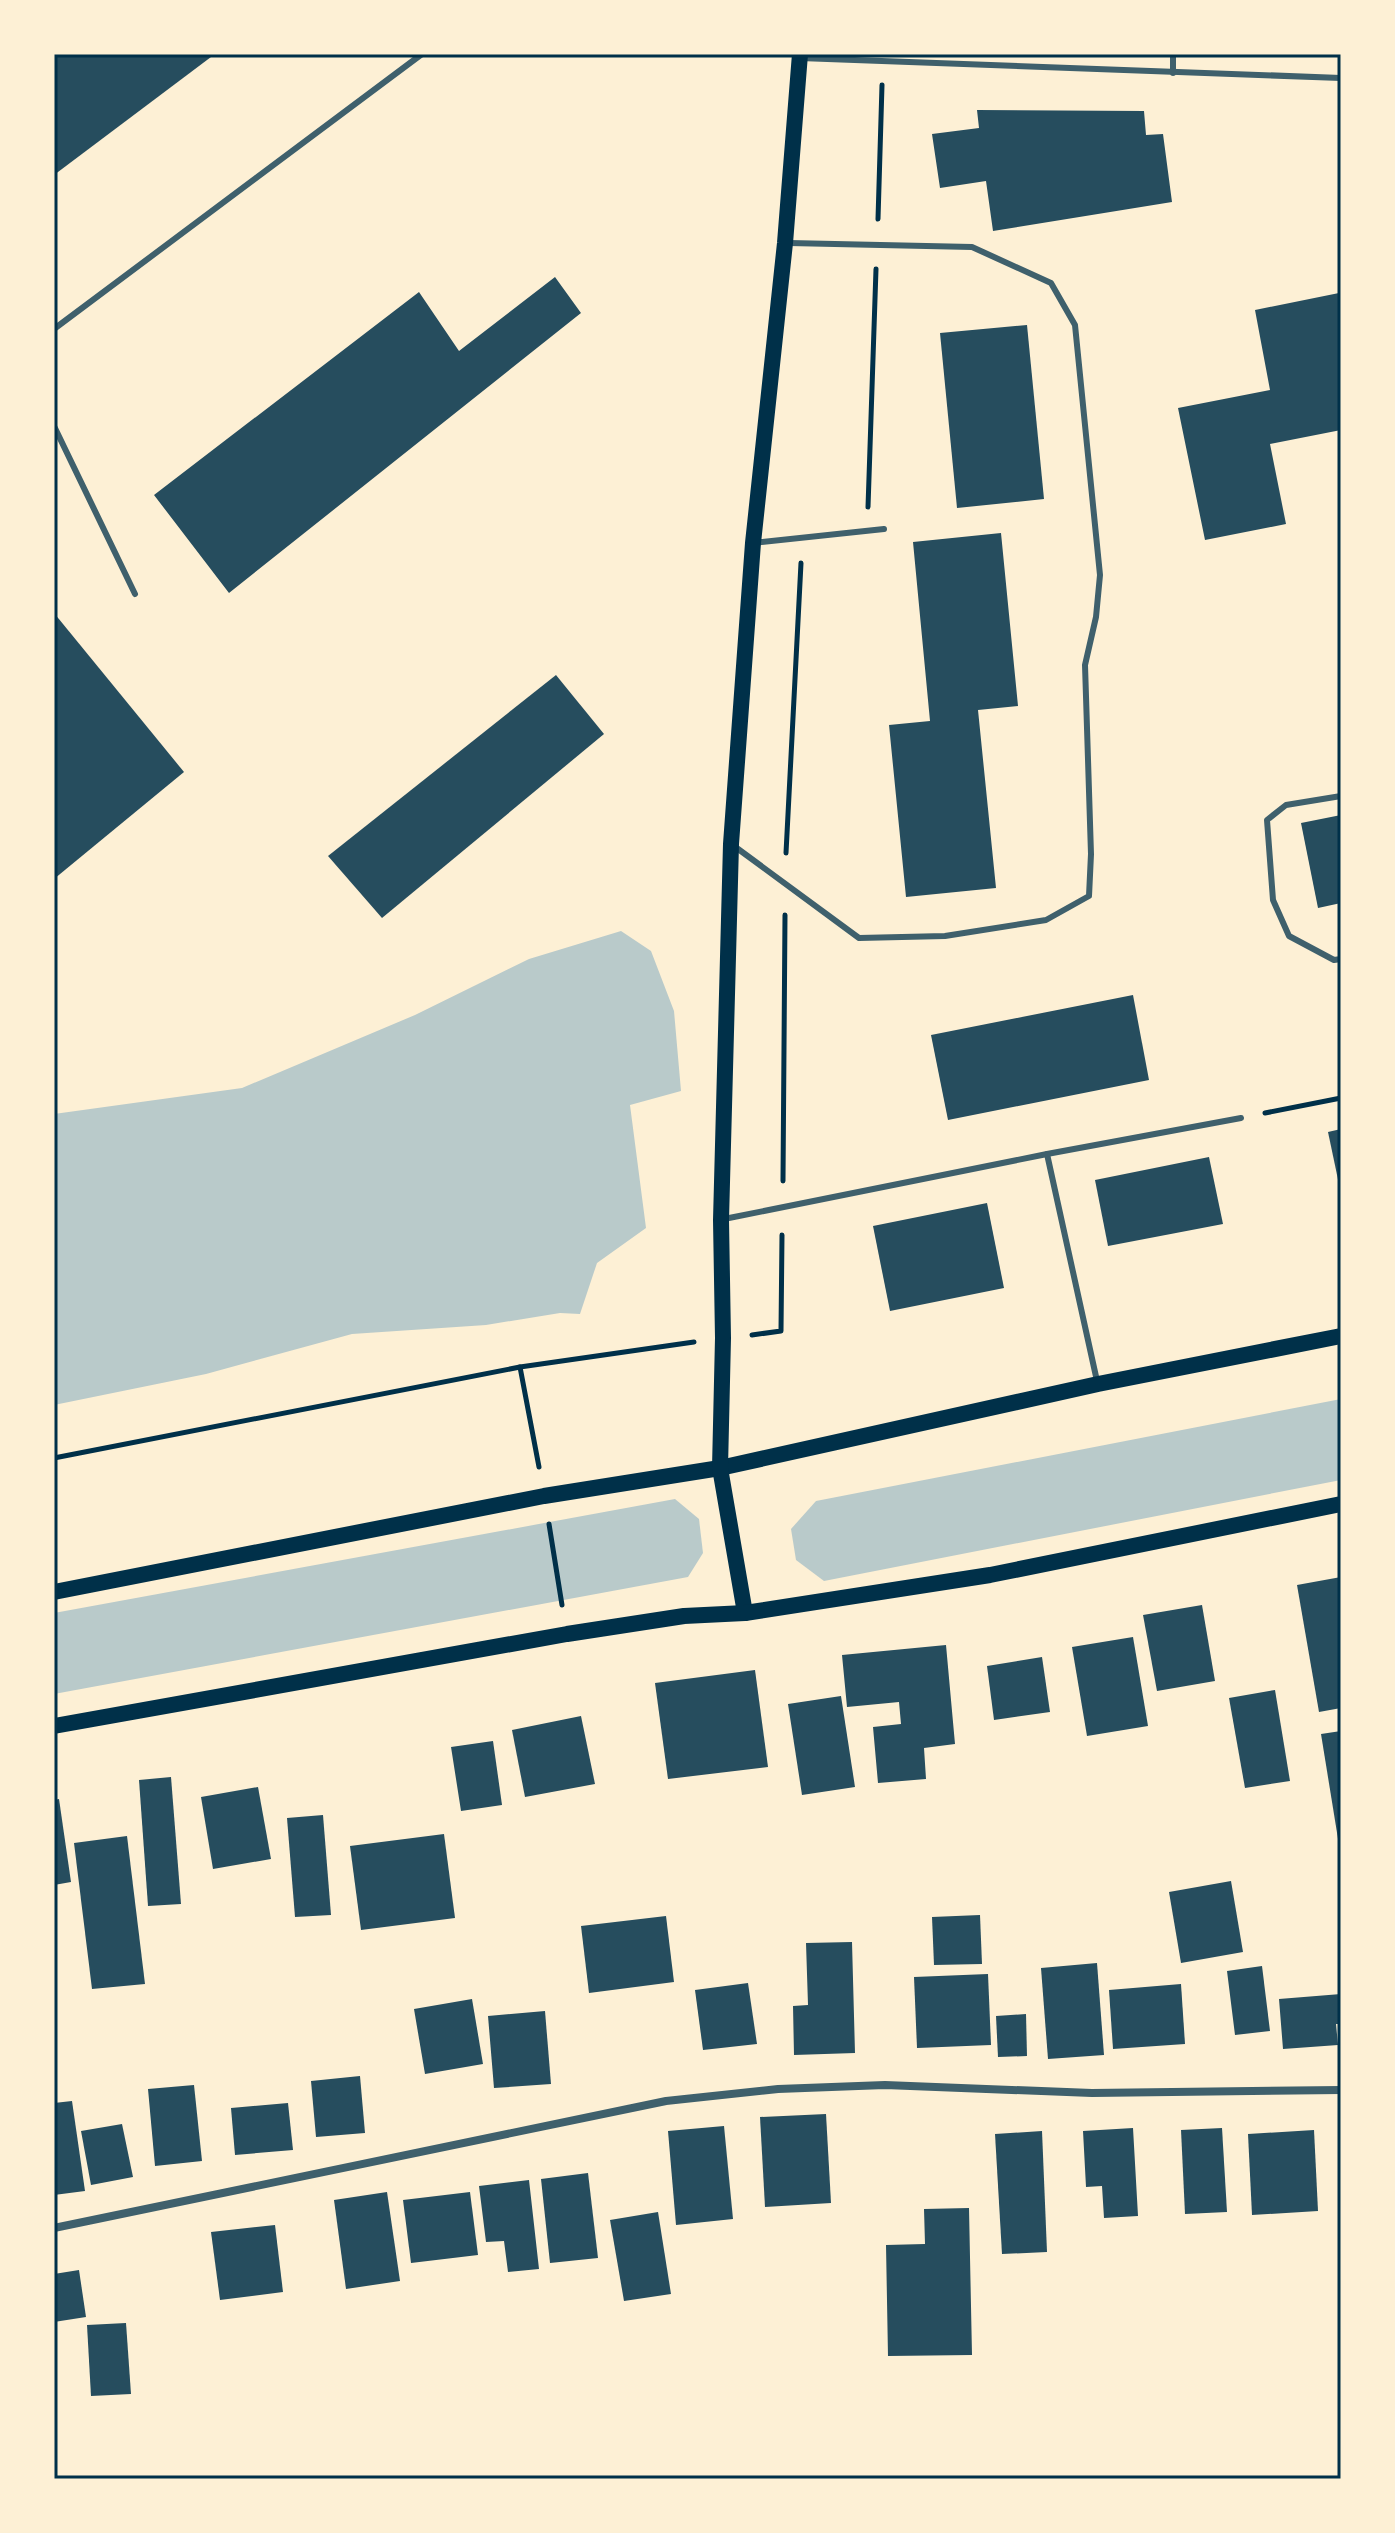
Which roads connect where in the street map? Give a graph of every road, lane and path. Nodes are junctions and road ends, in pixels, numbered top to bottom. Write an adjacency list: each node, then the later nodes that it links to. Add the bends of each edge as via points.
1 (422, 54): 11 (lane)
2 (942, 54): 6 (lane)
3 (1173, 54): 7 (lane)
4 (800, 56): 5 (lane); 9 (main road)
5 (882, 63): 6 (lane); 10 (path)
6 (942, 65): 7 (lane)
7 (1173, 73): 8 (lane)
8 (1341, 78)
9 (785, 243): 10 (lane); 16 (main road)
10 (877, 246): 14 (path); 20 (lane, via 972,247 1051,283 1075,325 1100,575 1085,665 1089,896 1046,920 945,936 859,938)
11 (54, 329)
12 (54, 426): 17 (lane)
13 (884, 529): 14 (lane)
14 (867, 532): 15 (lane)
15 (802, 538): 16 (lane); 20 (path)
16 (753, 543): 19 (main road)
17 (135, 594)
18 (1341, 796): 21 (lane, via 1286,805 1267,820 1273,900 1289,936)
19 (731, 844): 20 (lane); 26 (main road)
20 (785, 883): 25 (path)
21 (1341, 959)
22 (1341, 1098): 23 (path)
23 (1241, 1118): 24 (lane)
24 (1047, 1154): 25 (lane); 31 (lane)
25 (782, 1207): 26 (lane); 27 (path)
26 (721, 1220): 29 (main road)
27 (781, 1331)
28 (1341, 1336): 31 (main road)
29 (723, 1338): 30 (path); 33 (main road)
30 (520, 1367): 32 (path); 34 (path)
31 (1098, 1384): 33 (main road)
32 (54, 1458)
33 (720, 1468): 34 (main road); 37 (main road)
34 (544, 1496): 36 (main road); 38 (path)
35 (1341, 1504): 37 (main road, via 990,1575)
36 (54, 1592)
37 (745, 1613): 38 (main road, via 684,1616)
38 (567, 1634): 39 (main road)
39 (54, 1726)
40 (1341, 2090): 41 (street, via 1108,2093 885,2085 666,2101)
41 (54, 2228)

